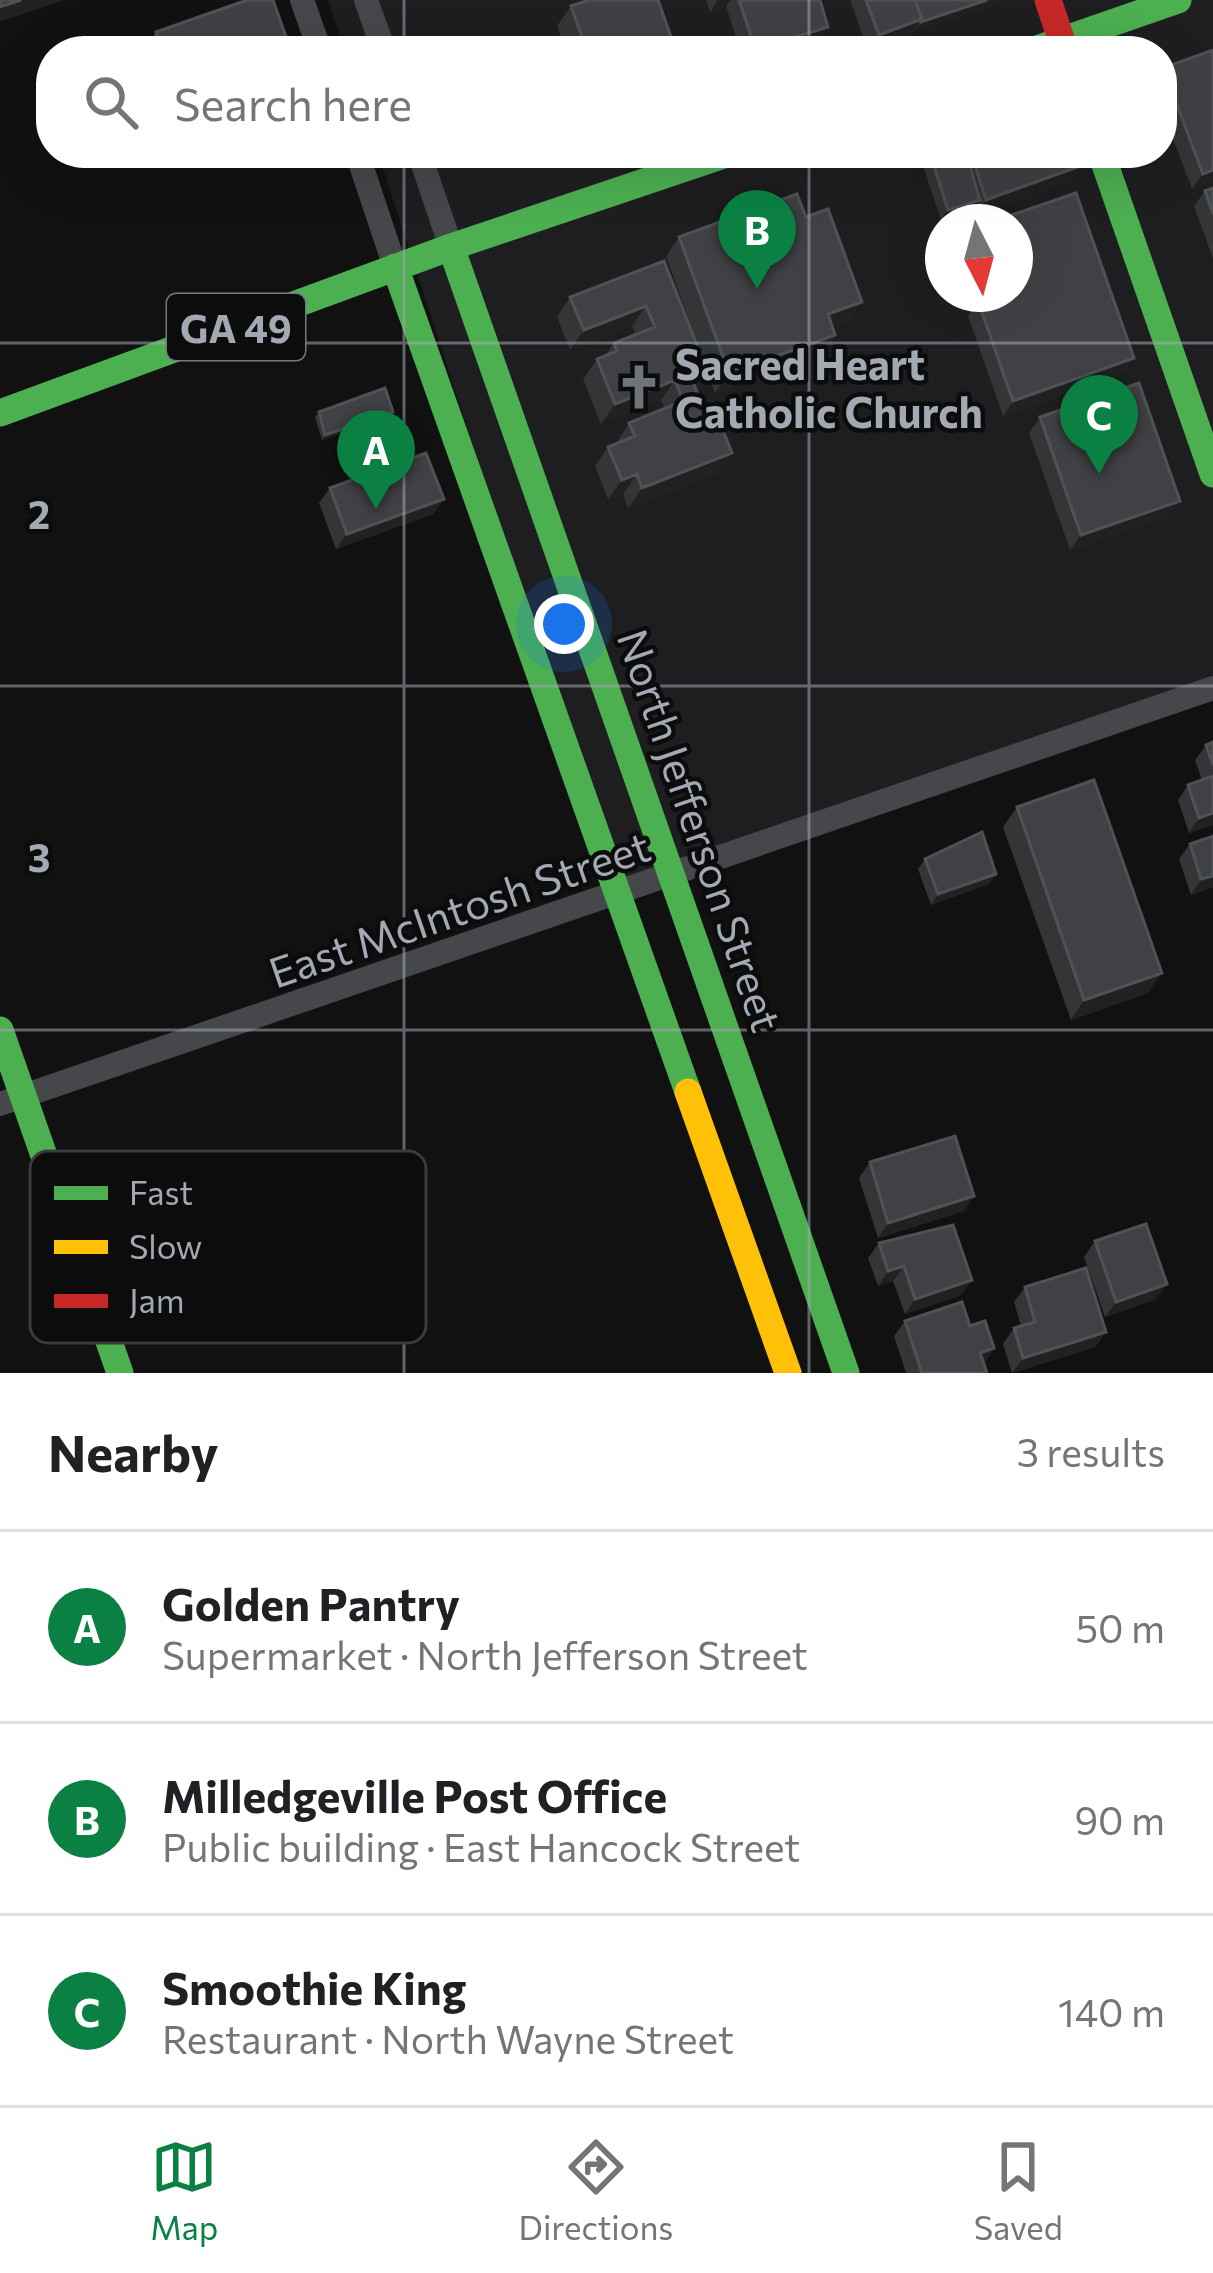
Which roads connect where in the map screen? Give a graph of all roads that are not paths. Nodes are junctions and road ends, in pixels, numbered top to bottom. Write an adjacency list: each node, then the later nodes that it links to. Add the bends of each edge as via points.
1 (302, 0): 5 (street)
2 (366, 0): 6 (street)
3 (1048, 0): 7 (main road)
4 (1178, 0): 8 (main road)
5 (315, 36)
6 (379, 36)
7 (1060, 36)
8 (1088, 36)
9 (362, 168): 14 (street)
10 (424, 168): 13 (street)
11 (685, 168): 13 (main road, GA 49)
12 (1106, 168): 16 (main road)
13 (451, 247): 14 (main road, GA 49); 18 (main road, North Jefferson Street)
14 (395, 267): 15 (main road, GA 49); 19 (main road)
15 (0, 413)
16 (1213, 474)
17 (1213, 688): 18 (street, East McIntosh Street)
18 (674, 877): 19 (street, East McIntosh Street); 26 (main road, North Jefferson Street)
19 (619, 896): 21 (street, East McIntosh Street); 25 (main road)
20 (0, 1030): 21 (main road)
21 (11, 1100): 22 (main road)
22 (31, 1151)
23 (108, 1343): 24 (main road)
24 (120, 1373)
25 (788, 1373)
26 (846, 1373)

